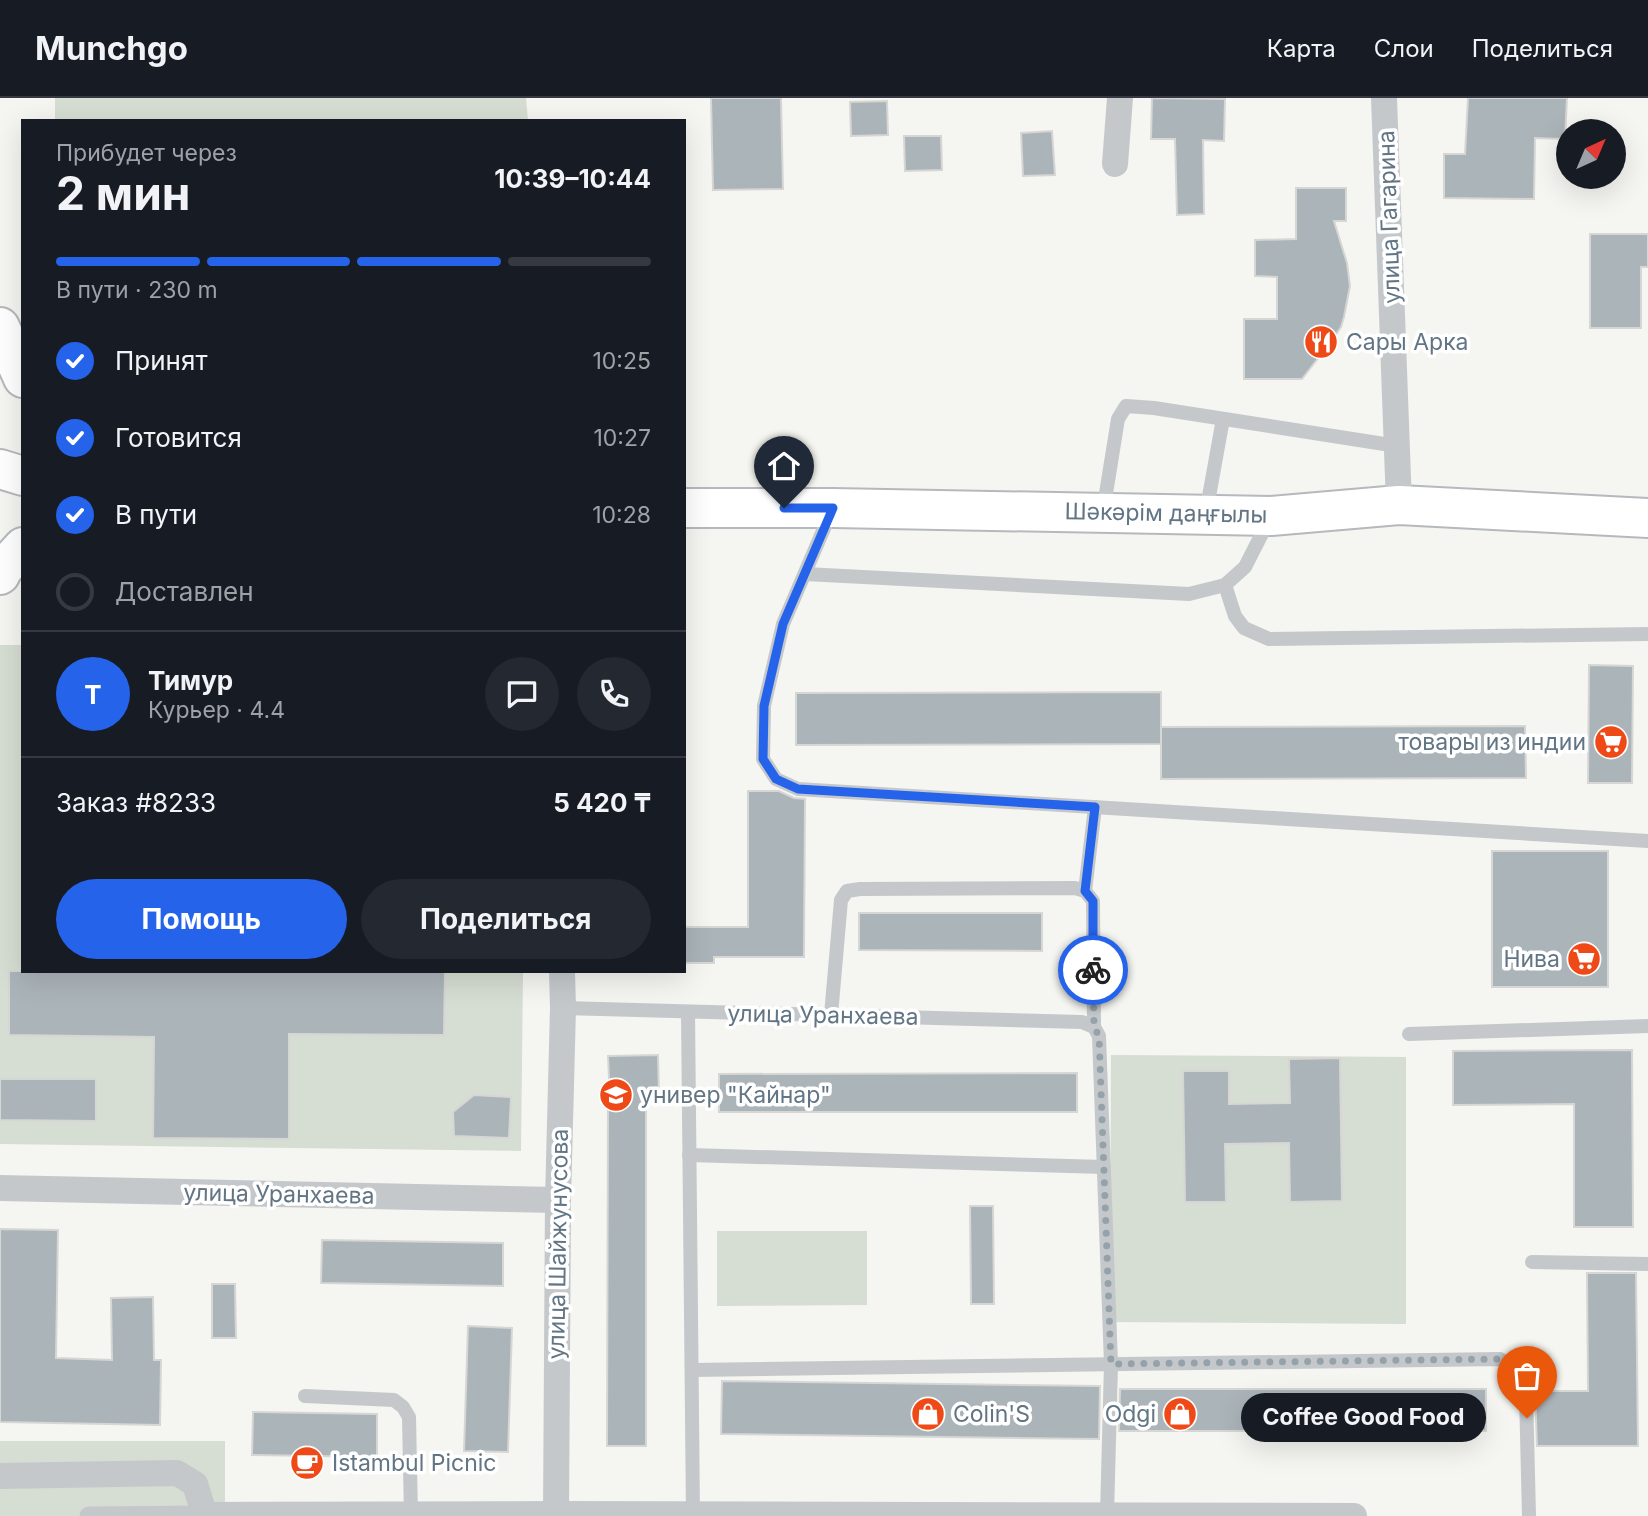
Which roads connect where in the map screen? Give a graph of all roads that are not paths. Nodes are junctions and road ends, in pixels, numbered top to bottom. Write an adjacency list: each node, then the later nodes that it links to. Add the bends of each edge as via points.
1 (1120, 98): 3 (street)
2 (1384, 98): 7 (street, улица Гагарина)
3 (1115, 164)
4 (0, 327): 5 (main road)
5 (21, 373)
6 (1223, 419): 7 (lane); 15 (lane, via 1126,406 1118,419); 16 (lane)
7 (1397, 446): 12 (street, улица Гагарина)
8 (0, 469): 9 (main road)
9 (21, 475)
10 (21, 485): 11 (main road)
11 (0, 490)
12 (1399, 505): 17 (main road, Шәкәрім даңғылы); 18 (main road, Шәкәрім даңғылы)
13 (686, 508): 14 (main road, Шәкәрім даңғылы)
14 (833, 508): 15 (main road, Шәкәрім даңғылы); 20 (lane)
15 (1103, 513): 16 (main road, Шәкәрім даңғылы)
16 (1206, 515): 17 (main road, Шәкәрім даңғылы)
17 (1271, 516): 22 (lane, via 1245,567)
18 (1648, 518)
19 (21, 549): 21 (main road)
20 (805, 574): 22 (lane, via 1189,594); 24 (lane, via 783,624 764,706 763,759 776,779 798,789)
21 (0, 575)
22 (1225, 585): 23 (lane, via 1235,617 1244,628 1269,639)
23 (1648, 634)
24 (1095, 807): 25 (lane); 26 (lane)
25 (1648, 841)
26 (1085, 891): 30 (lane, via 847,891 841,900); 31 (lane, via 1093,901)
27 (562, 973): 28 (street, улица Шайжунусова)
28 (563, 1008): 29 (lane, улица Уранхаева); 37 (street, улица Шайжунусова)
29 (688, 1012): 30 (lane, улица Уранхаева); 34 (lane)
30 (831, 1015): 31 (lane, улица Уранхаева)
31 (1088, 1024): 35 (lane, via 1099,1036)
32 (1648, 1026): 33 (lane)
33 (1409, 1034)
34 (689, 1155): 35 (lane); 41 (lane)
35 (1104, 1167): 40 (lane)
36 (0, 1188): 37 (street, улица Уранхаева)
37 (558, 1200): 47 (street, улица Шайжунусова)
38 (1532, 1262): 39 (lane)
39 (1648, 1264)
40 (1111, 1364): 41 (lane); 48 (lane); 51 (lane, via 1500,1359 1521,1373 1526,1394)
41 (692, 1370): 44 (lane)
42 (304, 1395): 46 (lane, via 394,1400 402,1407 409,1417)
43 (0, 1476): 45 (street, via 177,1472 195,1484)
44 (693, 1514): 47 (street); 48 (street)
45 (205, 1515): 46 (street); 49 (street)
46 (411, 1515): 47 (street)
47 (556, 1515)
48 (1107, 1515): 50 (street)
49 (89, 1516)
50 (1354, 1516)
51 (1530, 1516)

